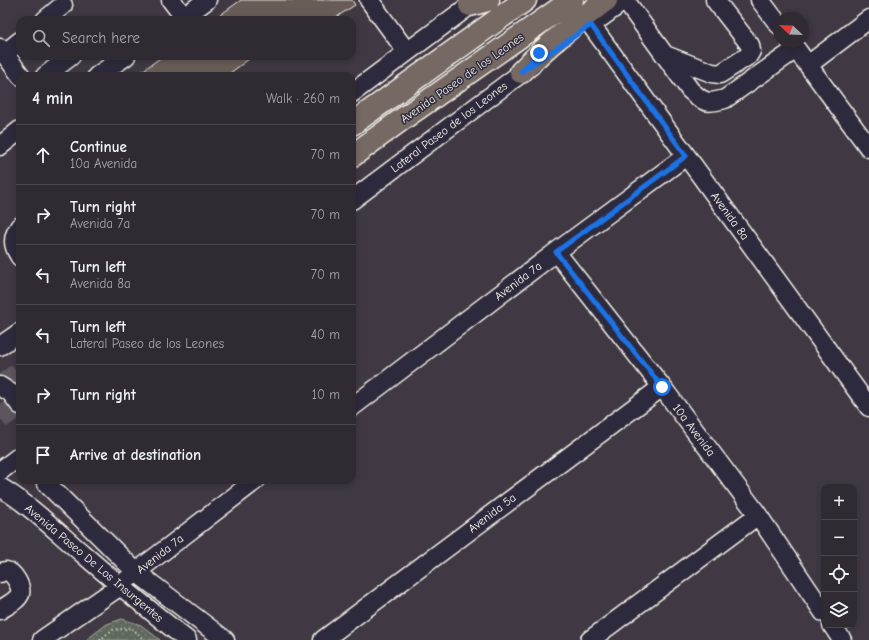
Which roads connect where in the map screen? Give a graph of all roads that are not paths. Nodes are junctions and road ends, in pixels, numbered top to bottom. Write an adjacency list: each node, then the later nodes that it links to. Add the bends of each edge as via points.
1 (171, 0): 13 (street)
2 (207, 0): 14 (street)
3 (369, 0): 22 (street)
4 (525, 0): 32 (main road)
5 (572, 0): 36 (main road, Avenida Paseo de los Leones)
6 (606, 0): 30 (main road, via 549,45)
7 (625, 0): 17 (street, Lateral Paseo de los Leones); 23 (street)
8 (715, 0): 23 (street, via 750,44 751,51 748,56 720,74)
9 (760, 0): 15 (street)
10 (478, 2): 22 (street)
11 (63, 5): 12 (street)
12 (50, 16)
13 (180, 16)
14 (186, 16)
15 (773, 17)
16 (869, 19): 26 (street)
17 (591, 25): 30 (street, Lateral Paseo de los Leones); 37 (street, Avenida 8a)
18 (16, 43): 21 (street)
19 (790, 48): 23 (street, via 725,99 712,103 701,100 690,90)
20 (796, 48): 26 (street)
21 (2, 51): 27 (street)
22 (407, 52): 31 (street)
23 (665, 55)
24 (66, 60): 28 (street)
25 (120, 60): 29 (street)
26 (808, 65): 35 (street)
27 (18, 72)
28 (49, 72)
29 (102, 72)
30 (521, 72): 38 (street, Lateral Paseo de los Leones)
31 (356, 90)
32 (356, 121)
33 (16, 133): 34 (street)
34 (0, 146)
35 (869, 148)
36 (356, 153)
37 (686, 156): 41 (street, Avenida 7a); 48 (street, Avenida 8a)
38 (356, 197)
39 (16, 233): 40 (street, via 13,238)
40 (16, 251)
41 (556, 252): 45 (street, 10a Avenida); 47 (street, Avenida 7a)
42 (16, 335): 43 (street)
43 (0, 346)
44 (0, 386): 46 (street)
45 (662, 387): 54 (street, 10a Avenida); 64 (street, Avenida 5a)
46 (16, 400)
47 (356, 404)
48 (869, 407)
49 (16, 459): 50 (street)
50 (0, 471)
51 (47, 484): 55 (street, Avenida Paseo De Los Insurgentes)
52 (251, 484): 55 (street, Avenida 7a)
53 (0, 486): 57 (street, Avenida Paseo De Los Insurgentes, via 32,510)
54 (758, 515): 58 (street, 10a Avenida); 65 (street)
55 (136, 572): 57 (street, Avenida 7a); 63 (street, Avenida Paseo De Los Insurgentes)
56 (0, 573): 59 (street, via 8,572 21,589 16,599)
57 (120, 586): 61 (street, Avenida 7a); 62 (street, Avenida Paseo De Los Insurgentes)
58 (821, 609)
59 (0, 610)
60 (834, 628): 66 (street)
61 (42, 640)
62 (187, 640)
63 (225, 640)
64 (323, 640)
65 (590, 640)
66 (842, 640)

